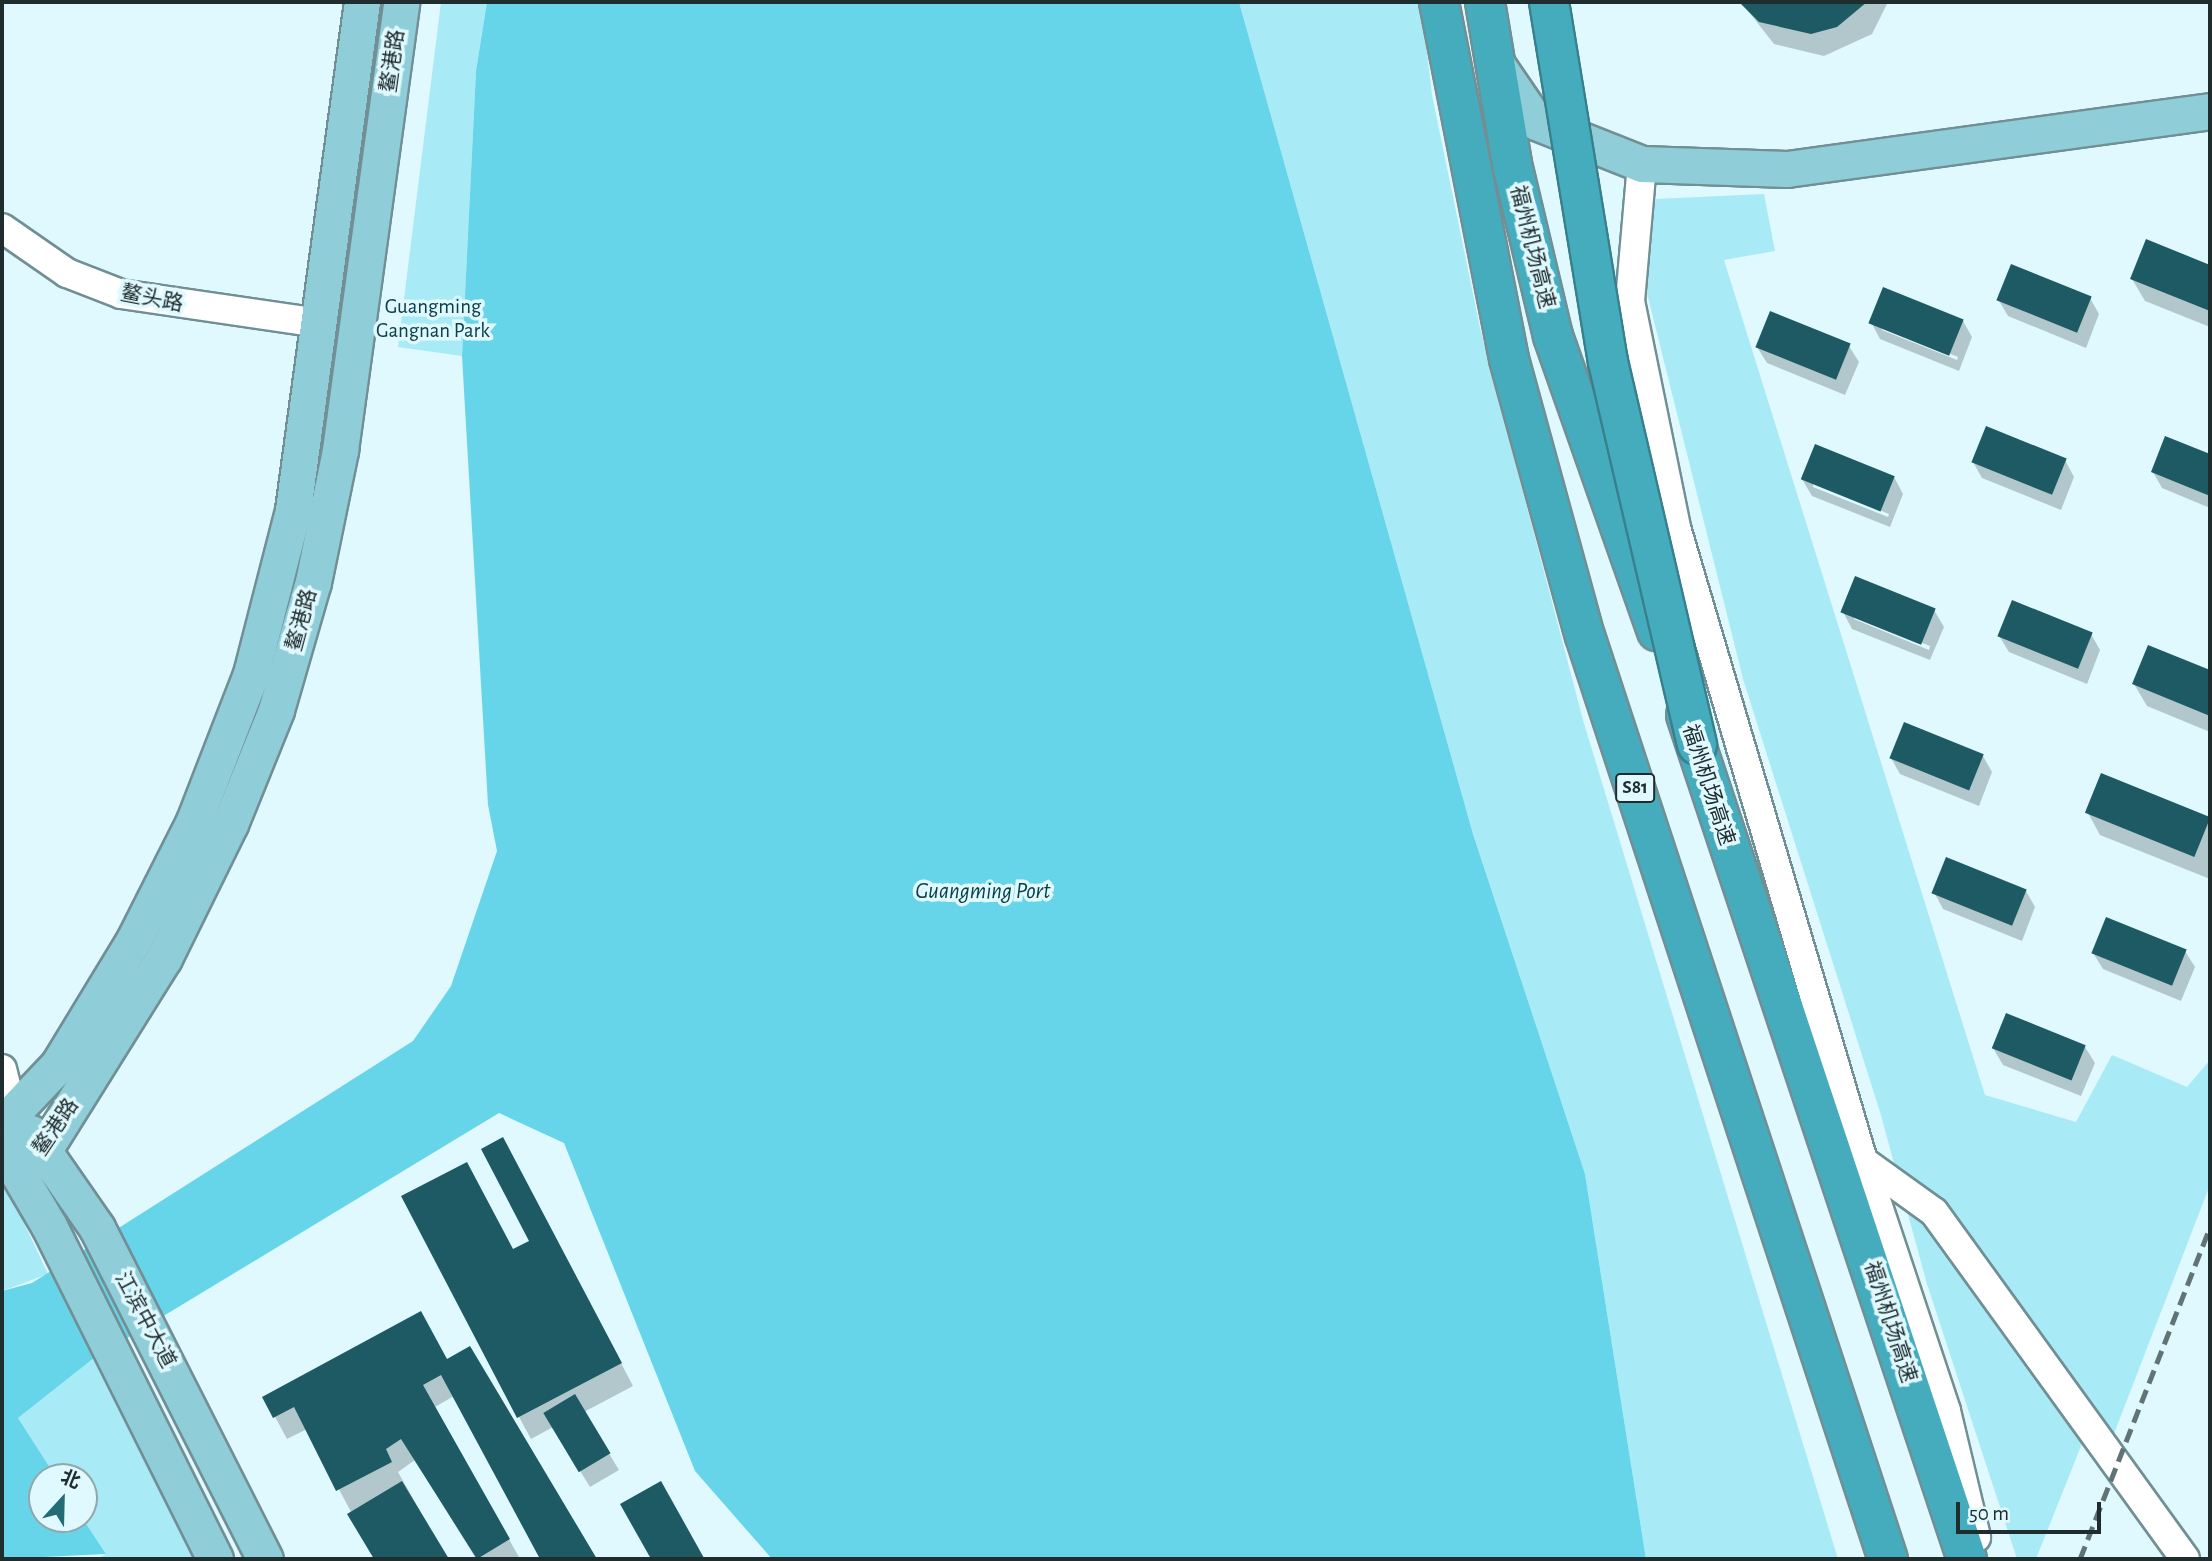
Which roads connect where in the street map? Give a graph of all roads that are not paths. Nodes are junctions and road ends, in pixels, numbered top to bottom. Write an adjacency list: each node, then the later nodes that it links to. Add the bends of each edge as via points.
1 (362, 2): 10 (main road, 鳌港路)
2 (401, 2): 14 (main road, 鳌港路, via 340,450 286,677 251,778 192,905)
3 (1439, 2): 18 (highway, 福州机场高速 / S81, via 1509,359 1585,636)
4 (1485, 2): 11 (highway, 福州机场高速, bridge, via 1511,164 1553,336)
5 (1496, 2): 8 (main road, via 1497,71 1536,122)
6 (1549, 2): 11 (highway, bridge, via 1608,362)
7 (2210, 111): 8 (main road, via 1787,169)
8 (1642, 164): 15 (street, via 1630,301 1677,531)
9 (2, 228): 10 (street, 鳌头路, via 32,252 104,289)
10 (320, 323): 13 (main road, 鳌港路, via 283,556 229,737 134,940 58,1065)
11 (1697, 746): 19 (highway, 福州机场高速)
12 (2, 1069): 13 (street)
13 (6, 1110): 14 (main road, 江滨中大道)
14 (22, 1157): 16 (main road, 江滨中大道, via 113,1360); 17 (main road, 江滨中大道, via 97,1228)
15 (1863, 1161): 20 (street, via 1946,1411); 21 (street, via 1934,1212)
16 (215, 1559)
17 (265, 1559)
18 (1888, 1559)
19 (1967, 1559)
20 (1982, 1559)
21 (2185, 1559)

